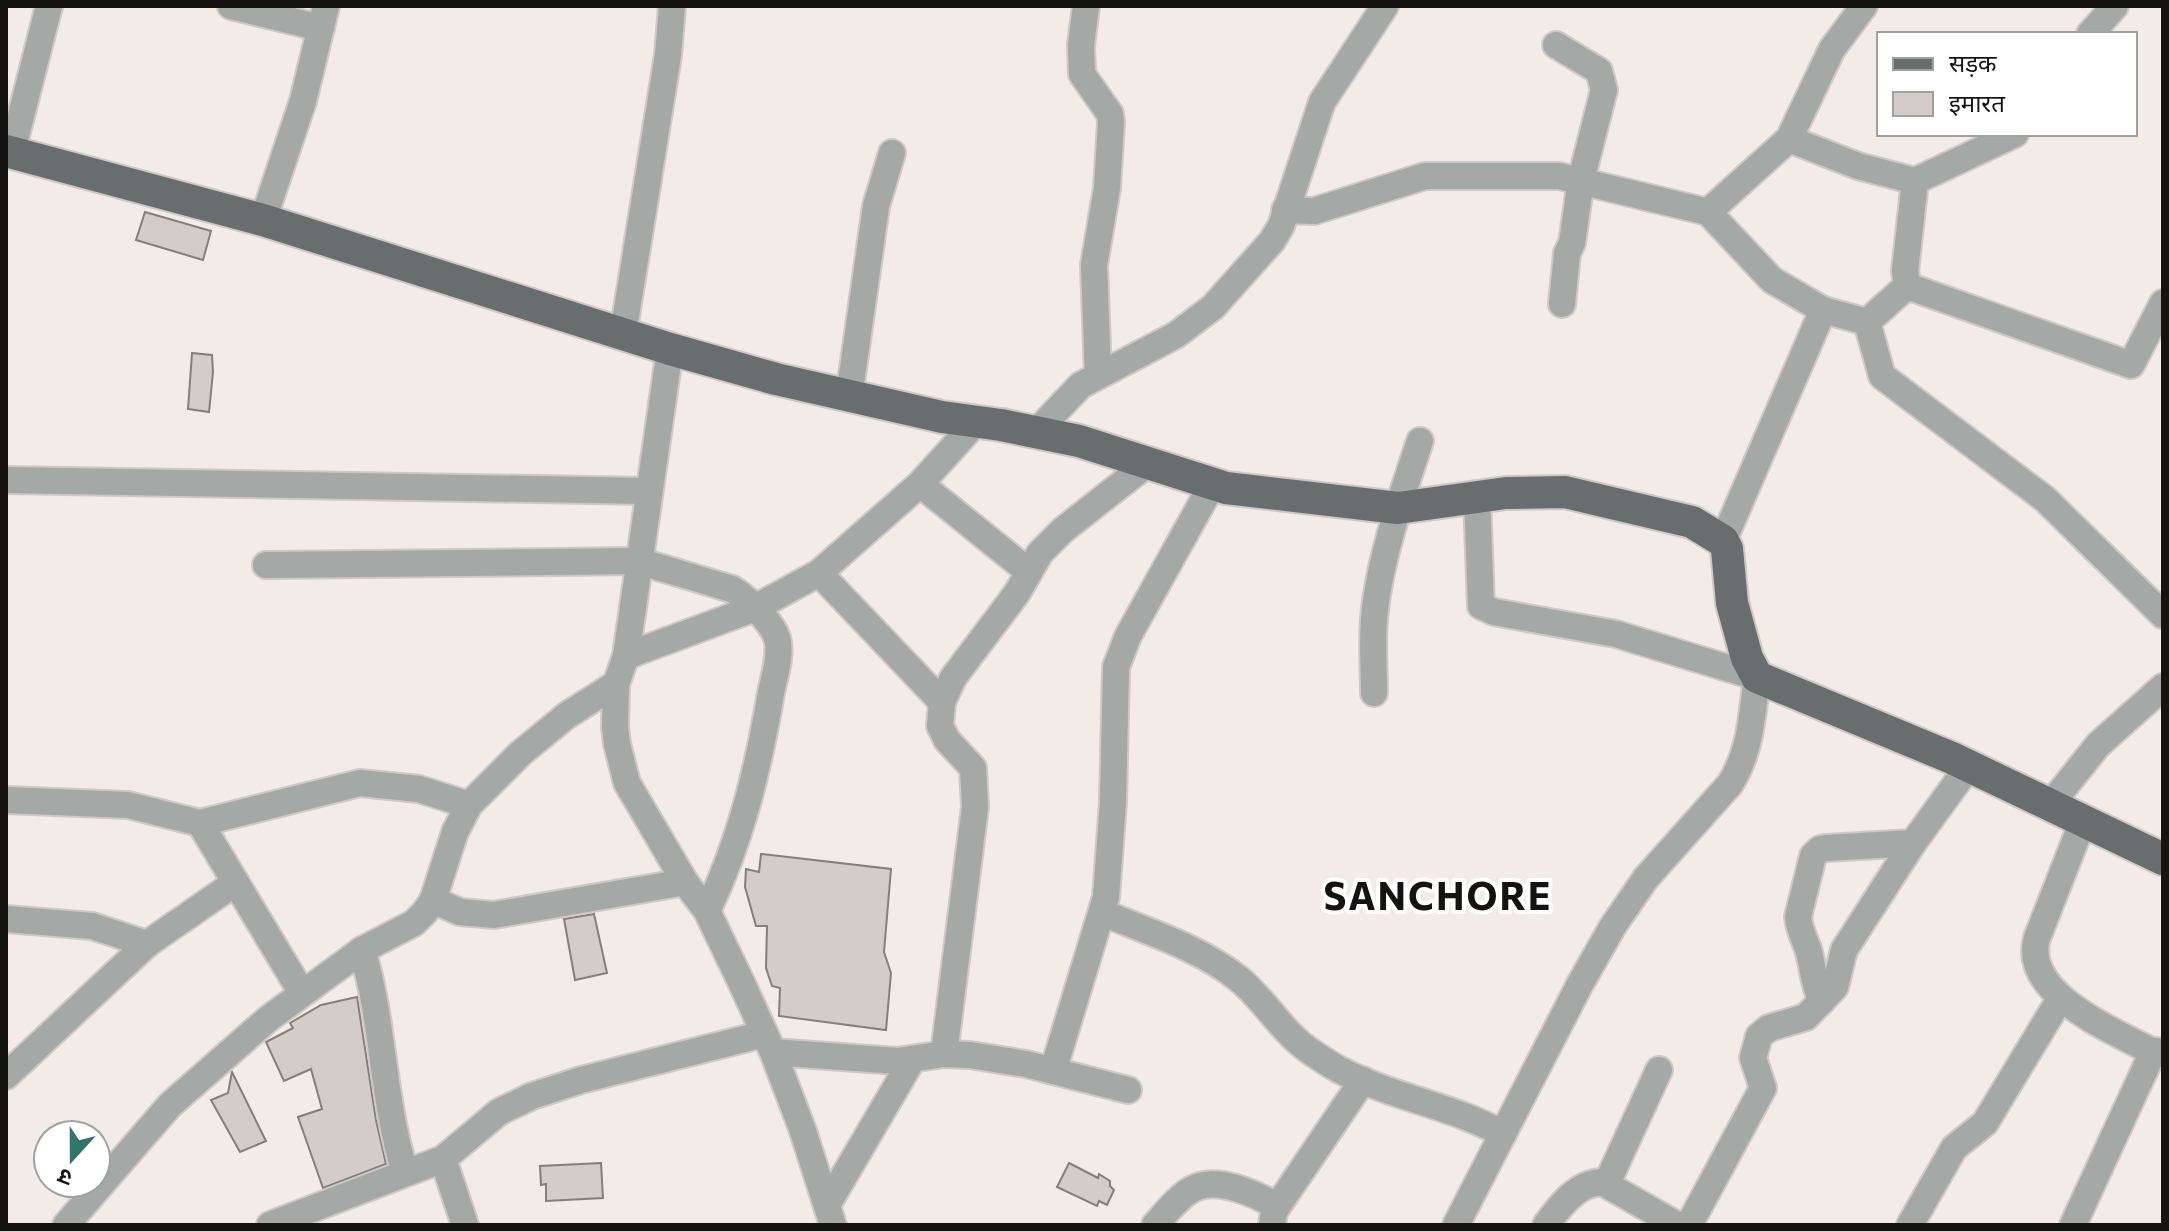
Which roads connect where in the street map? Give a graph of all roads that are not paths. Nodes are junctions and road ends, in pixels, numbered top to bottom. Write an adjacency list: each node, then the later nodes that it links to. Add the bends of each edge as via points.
1 (49, 6): 13 (street)
2 (231, 6): 8 (street)
3 (672, 6): 25 (street)
4 (1086, 6): 27 (street, via 1082,74 1111,122 1094,265)
5 (1385, 6): 17 (street, via 1322,102)
6 (1864, 6): 12 (street, via 1832,49)
7 (2115, 6): 9 (street)
8 (324, 17): 19 (street, via 303,101)
9 (2092, 32)
10 (1556, 45): 15 (street, via 1599,71 1604,90)
11 (2011, 136): 16 (street)
12 (1789, 139): 16 (street); 18 (street)
13 (9, 151): 19 (main road)
14 (892, 153): 28 (street, via 876,206)
15 (1581, 180): 17 (street, via 1425,176 1314,211); 18 (street); 22 (street)
16 (1915, 181): 20 (street)
17 (1285, 210): 27 (street, via 1272,241 1213,307 1176,335)
18 (1708, 212): 23 (street, via 1772,280)
19 (263, 220): 25 (main road)
20 (1907, 286): 21 (street, via 2131,365); 24 (street)
21 (2163, 303)
22 (1562, 304)
23 (1823, 310): 24 (street); 39 (street)
24 (1867, 322): 45 (street, via 1882,376 2045,499)
25 (623, 334): 26 (main road)
26 (670, 349): 28 (main road); 36 (street)
27 (1098, 375): 30 (street, via 1074,390)
28 (849, 397): 29 (main road)
29 (977, 421): 30 (main road); 34 (street)
30 (1036, 432): 32 (main road)
31 (1420, 441): 38 (street)
32 (1147, 464): 35 (main road); 42 (street, via 1063,530)
33 (6, 480): 36 (street)
34 (920, 484): 42 (street); 43 (street)
35 (1212, 485): 38 (main road); 64 (street, via 1116,667 1113,802)
36 (647, 491): 40 (street)
37 (1477, 497): 38 (main road); 39 (main road, via 1565,492 1692,522); 47 (street, via 1481,606 1616,634)
38 (1398, 508): 50 (street, via 1375,611)
39 (1723, 541): 47 (main road, via 1735,618)
40 (638, 561): 41 (street); 44 (street, via 732,589); 46 (street)
41 (266, 565)
42 (1028, 571): 51 (street)
43 (819, 573): 44 (street); 51 (street)
44 (755, 608): 46 (street); 63 (street, via 773,632 778,651 751,792)
45 (2163, 615)
46 (626, 656): 48 (street)
47 (1757, 677): 52 (main road); 80 (street, via 1750,736 1737,773 1646,878 1613,926)
48 (616, 684): 54 (street, via 521,753); 60 (street, via 617,744 627,783)
49 (2163, 687): 55 (street, via 2098,745)
50 (1374, 693)
51 (942, 702): 73 (street, via 941,730 973,768 975,807)
52 (1969, 766): 55 (main road); 58 (street)
53 (6, 800): 57 (street, via 128,805)
54 (469, 805): 57 (street, via 419,789 360,783); 62 (street)
55 (2050, 805): 56 (main road)
56 (2083, 821): 59 (main road); 69 (street, via 2034,951)
57 (200, 823): 61 (street)
58 (1913, 843): 70 (street, via 1844,950 1839,981); 70 (street, via 1826,848 1813,856 1798,926)
59 (2163, 859)
60 (685, 882): 62 (street, via 494,915 460,912); 63 (street)
61 (235, 883): 66 (street); 68 (street)
62 (433, 900): 67 (street, via 414,923)
63 (707, 911): 71 (street)
64 (1103, 913): 76 (street); 78 (street, via 1207,956 1242,981 1307,1049)
65 (6, 919): 66 (street, via 92,926)
66 (147, 944): 77 (street)
67 (362, 950): 68 (street); 82 (street, via 374,989 395,1141)
68 (302, 993): 86 (street, via 170,1105)
69 (2060, 999): 72 (street); 94 (street, via 1985,1123 1954,1148)
70 (1822, 1001): 93 (street, via 1800,1020 1759,1036 1753,1058 1763,1088)
71 (768, 1043): 74 (street); 81 (street, via 581,1080 532,1096 499,1112); 84 (street)
72 (2158, 1052): 95 (street)
73 (944, 1054): 74 (street); 76 (street)
74 (912, 1060): 84 (street)
75 (1659, 1070): 83 (street)
76 (1053, 1071): 79 (street)
77 (6, 1076)
78 (1363, 1080): 80 (street, via 1477,1119); 85 (street)
79 (1128, 1090)
80 (1503, 1134): 90 (street)
81 (443, 1159): 82 (street); 88 (street)
82 (405, 1172): 87 (street)
83 (1607, 1183): 91 (street, via 1592,1183 1574,1193); 92 (street)
84 (830, 1215)
85 (1274, 1216): 89 (street, via 1259,1196 1205,1185 1191,1190)
86 (66, 1225)
87 (270, 1225)
88 (465, 1225)
89 (1155, 1225)
90 (1456, 1225)
91 (1546, 1225)
92 (1677, 1225)
93 (1689, 1225)
94 (1910, 1225)
95 (2073, 1225)

